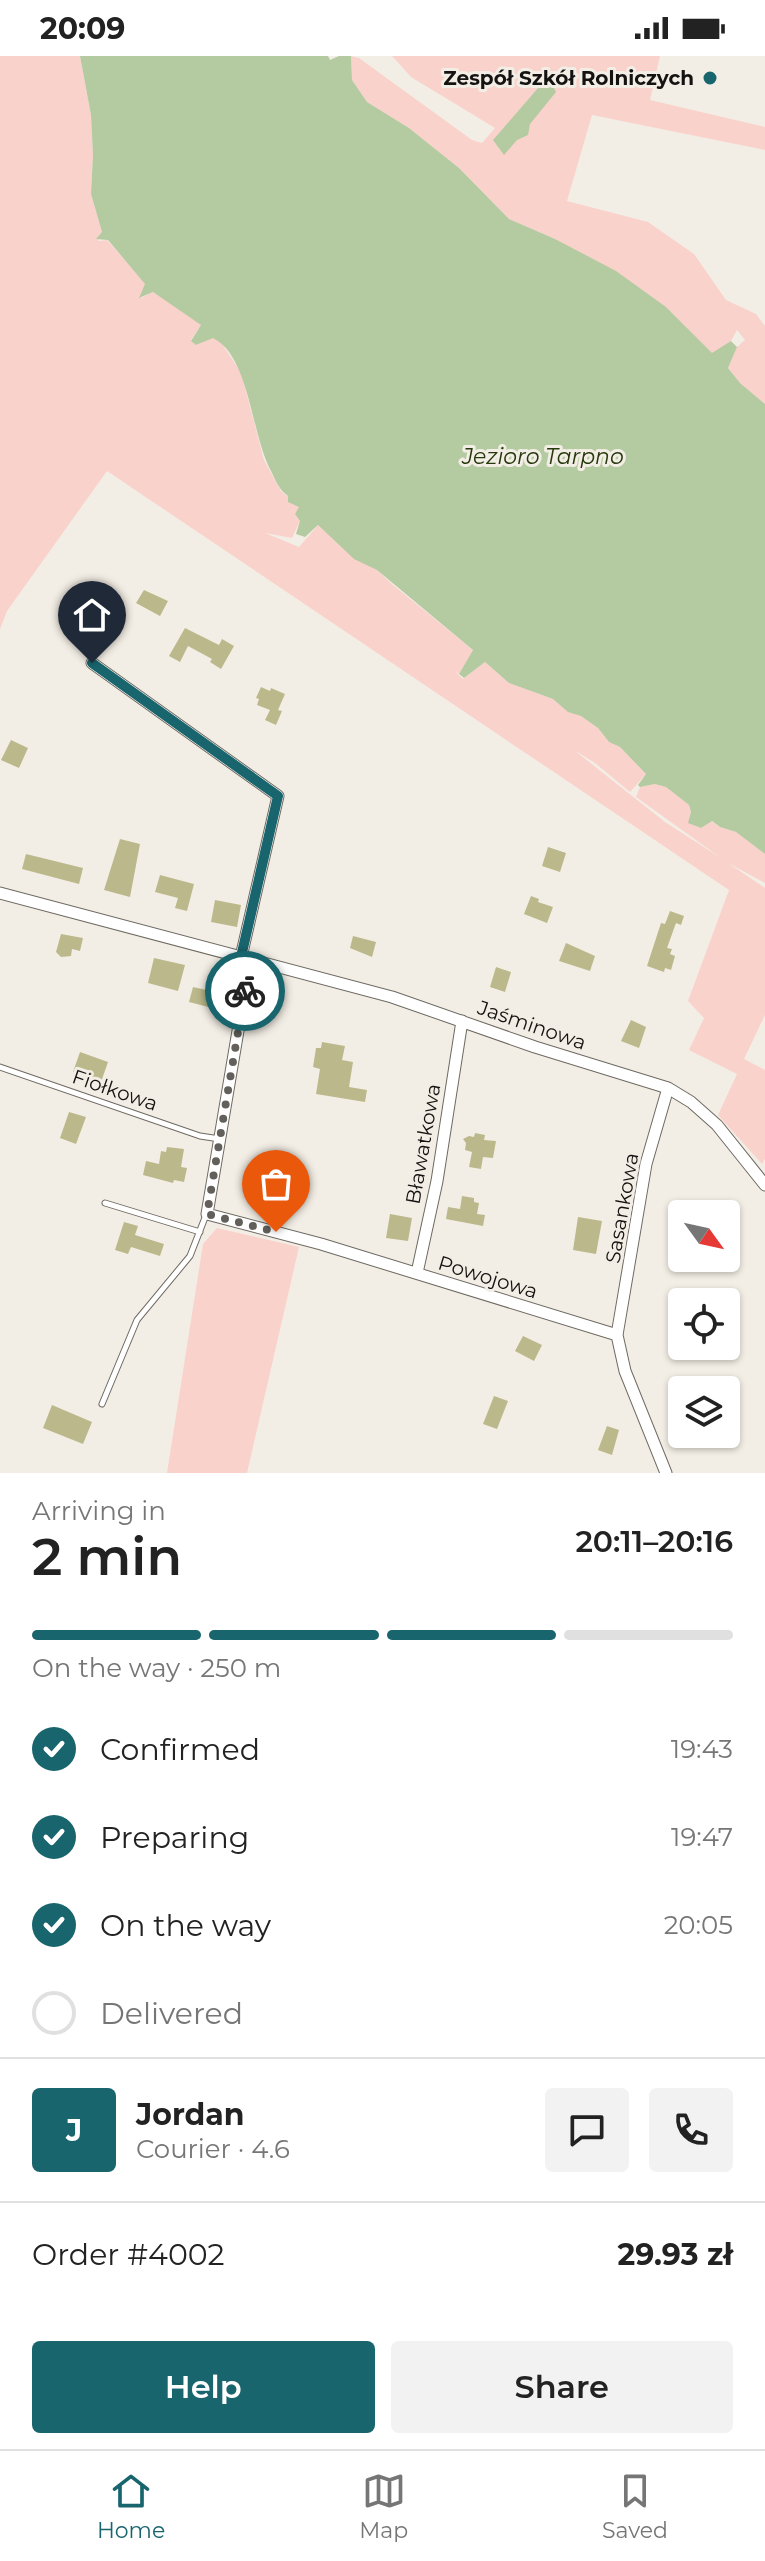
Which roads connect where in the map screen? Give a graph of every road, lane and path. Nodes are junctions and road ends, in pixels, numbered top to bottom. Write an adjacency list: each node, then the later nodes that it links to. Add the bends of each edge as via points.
1 (92, 663): 3 (street, via 278,796)
2 (0, 893): 3 (street, Jaśminowa)
3 (246, 958): 4 (street, Jaśminowa); 7 (street)
4 (462, 1021): 6 (street, Jaśminowa); 12 (street, Bławatkowa)
5 (0, 1067): 7 (lane, Fiołkowa)
6 (668, 1088): 8 (street, Jaśminowa, via 717,1125); 13 (street, Sasankowa, via 646,1164)
7 (221, 1139): 10 (street)
8 (765, 1185)
9 (105, 1203): 11 (lane)
10 (207, 1214): 11 (lane); 12 (street, Powojowa)
11 (200, 1232): 14 (lane, via 190,1256 137,1320)
12 (417, 1273): 13 (street, Powojowa)
13 (617, 1335): 15 (street, via 625,1371)
14 (102, 1404)
15 (666, 1473)

